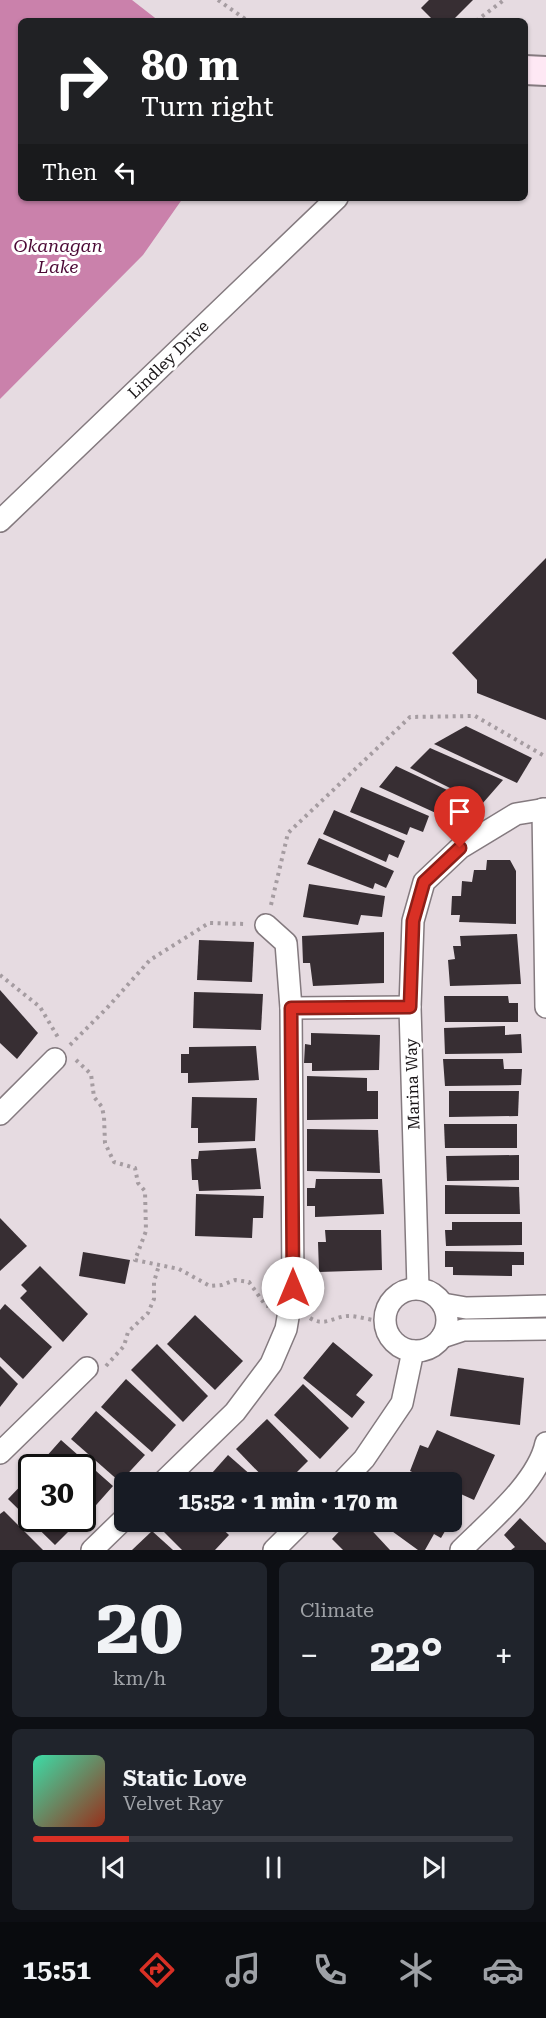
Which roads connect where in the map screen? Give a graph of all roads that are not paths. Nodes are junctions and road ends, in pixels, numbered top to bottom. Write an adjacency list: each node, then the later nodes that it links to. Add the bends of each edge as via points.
1 (528, 70): 2 (street)
2 (546, 72)
3 (334, 201): 4 (street, Lindley Drive)
4 (0, 521)
5 (544, 809): 7 (street, Marina Way, via 516,814 460,848 424,882 413,921); 8 (street)
6 (266, 925): 9 (street, via 286,943)
7 (410, 1007): 9 (street); 12 (street, Marina Way)
8 (546, 1007)
9 (291, 1008): 21 (street, via 293,1288 286,1329 271,1364 236,1412)
10 (60, 1054): 11 (street)
11 (0, 1114)
12 (418, 1288): 13 (street); 17 (street, via 397,1294 390,1302 385,1322 397,1344)
13 (443, 1304): 14 (street, via 466,1308); 16 (street, via 447,1316)
14 (546, 1306)
15 (546, 1329): 16 (street, via 463,1330)
16 (442, 1337): 17 (street, via 424,1350)
17 (413, 1351): 22 (street, via 402,1403)
18 (87, 1368): 20 (street)
19 (546, 1443): 27 (street, via 544,1455 519,1492)
20 (0, 1453)
21 (173, 1472)
22 (352, 1472)
23 (114, 1529): 25 (street)
24 (292, 1532): 26 (street)
25 (92, 1550)
26 (274, 1550)
27 (461, 1550)

